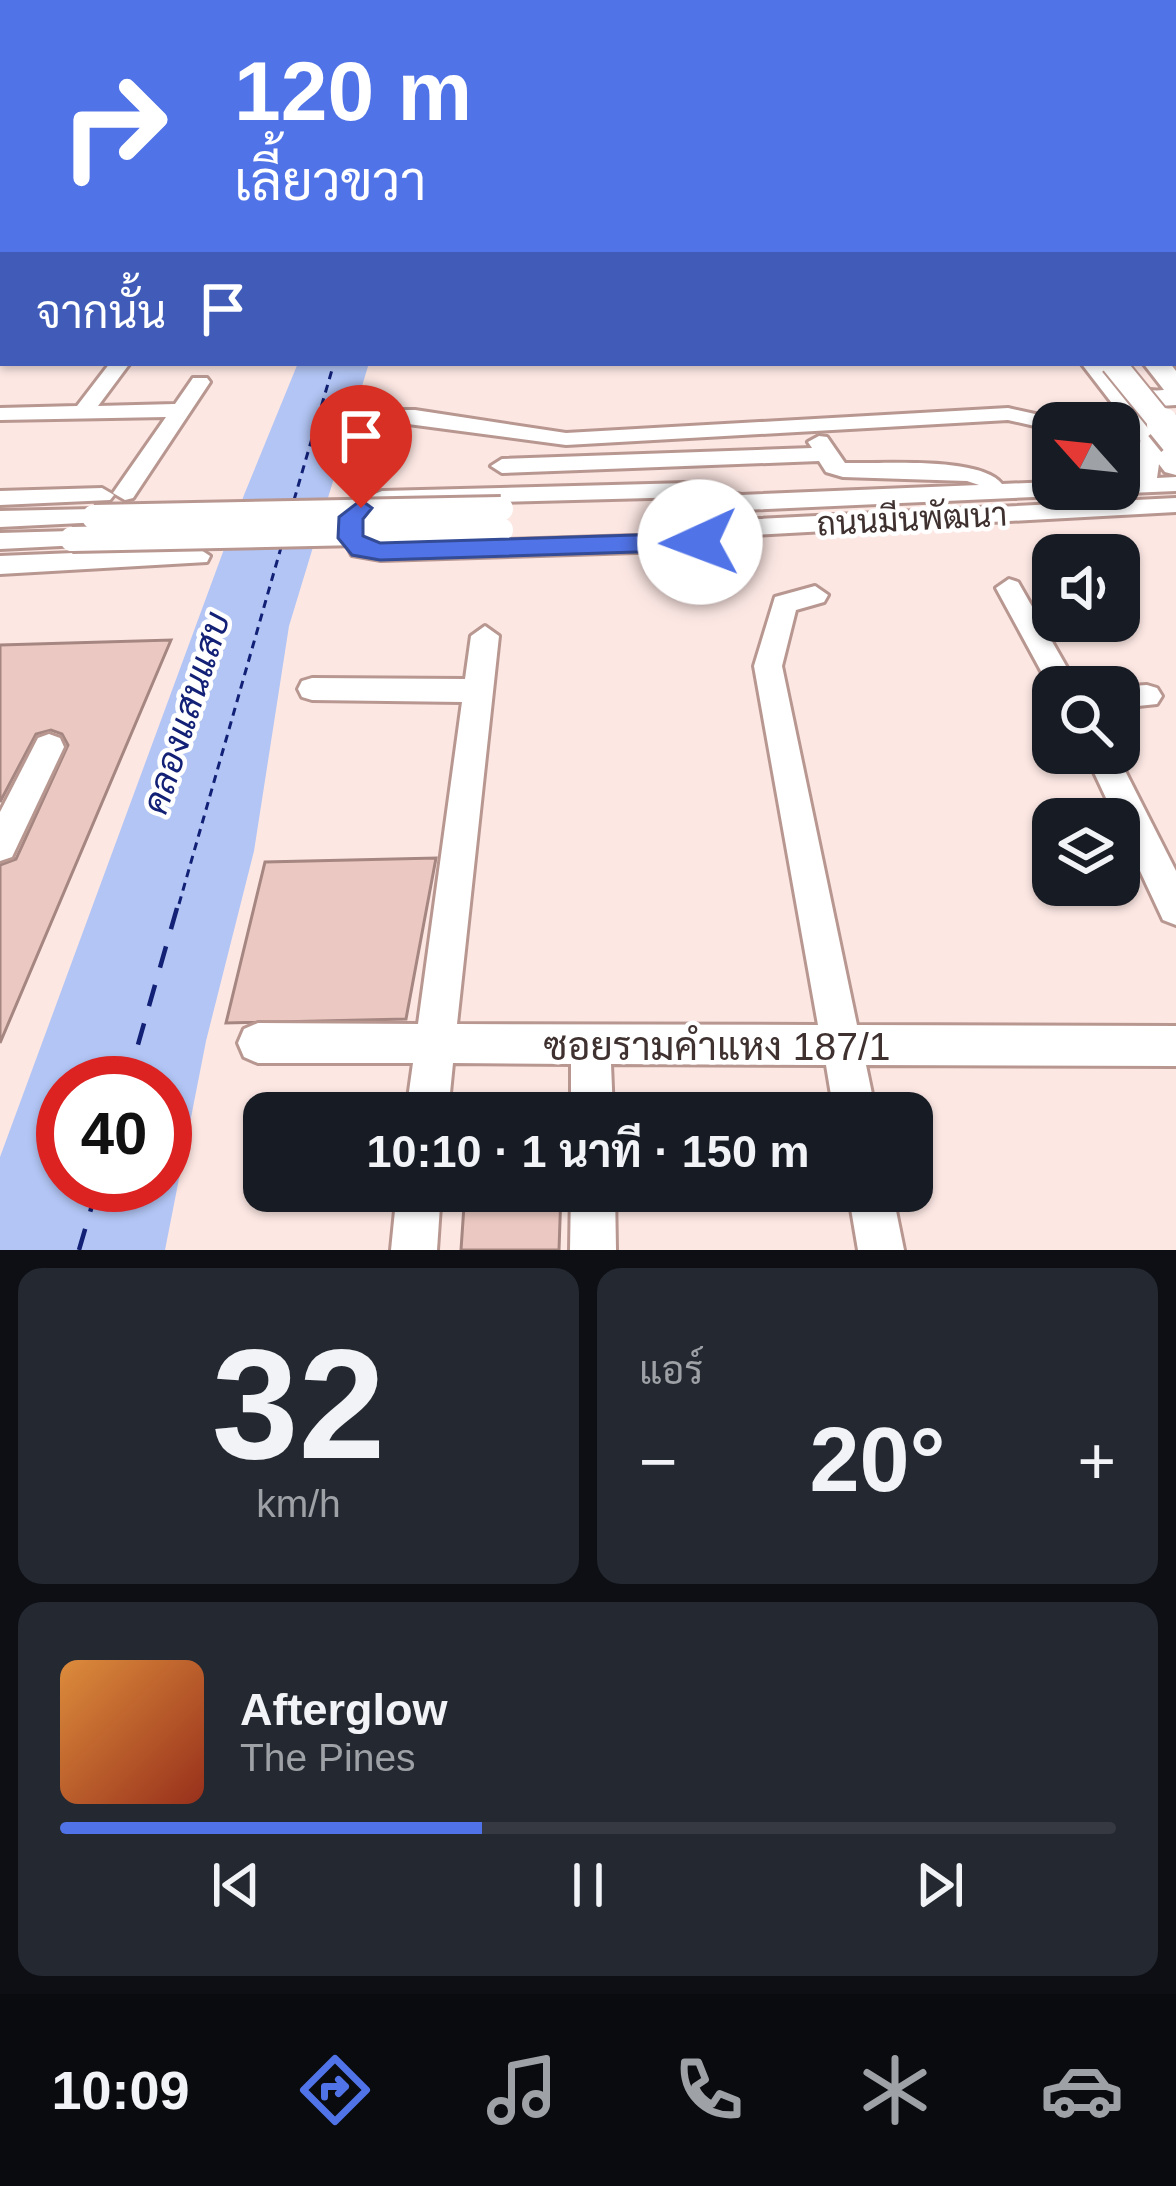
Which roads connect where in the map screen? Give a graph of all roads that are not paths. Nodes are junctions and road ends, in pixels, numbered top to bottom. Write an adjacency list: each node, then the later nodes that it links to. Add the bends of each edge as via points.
1 (118, 366): 6 (street)
2 (1112, 368): 4 (main road, via 1147,400); 10 (main road); 10 (main road, bridge)
3 (200, 382): 5 (street)
4 (1172, 383)
5 (182, 410): 6 (street); 20 (street)
6 (84, 411): 7 (street)
7 (0, 414)
8 (393, 416): 9 (street, via 559,439)
9 (812, 425): 10 (street, via 1008,414); 11 (street)
10 (1161, 429): 13 (main road); 14 (street)
11 (823, 454): 12 (street); 18 (street, via 834,466 866,473 979,476)
12 (502, 466)
13 (1176, 466)
14 (1140, 478)
15 (1176, 484): 16 (street)
16 (1140, 485)
17 (1032, 490): 18 (street, ถนนมีนพัฒนา)
18 (996, 492): 25 (street, ถนนมีนพัฒนา)
19 (0, 498): 20 (street)
20 (107, 502): 26 (street, ถนนมีนพัฒนา); 27 (street, ถนนมีนพัฒนา, bridge)
21 (1176, 505): 22 (street, ถนนมีนพัฒนา)
22 (1140, 507)
23 (1042, 510): 25 (street, ถนนมีนพัฒนา)
24 (1105, 510): 28 (street)
25 (747, 515): 25 (street, via 700,542 380,552 361,549 349,526 382,498 688,490); 27 (street, ถนนมีนพัฒนา)
26 (0, 519)
27 (501, 519): 29 (street, ถนนมีนพัฒนา, bridge)
28 (1176, 527)
29 (0, 541)
30 (198, 556): 31 (street)
31 (0, 565)
32 (1009, 588): 35 (street)
33 (815, 595): 45 (street, via 784,604 767,645 768,666)
34 (484, 636): 37 (street)
35 (1052, 666)
36 (312, 689): 37 (street)
37 (478, 692): 43 (street)
38 (49, 747): 40 (street)
39 (1110, 774): 41 (street)
40 (0, 846)
41 (1176, 908)
42 (258, 1043): 43 (street, ซอยรามคำแหง 187/1)
43 (434, 1045): 44 (street, ซอยรามคำแหง 187/1); 47 (street)
44 (591, 1046): 45 (street, ซอยรามคำแหง 187/1); 48 (street)
45 (843, 1046): 46 (street, ซอยรามคำแหง 187/1); 49 (street)
46 (1176, 1046)
47 (429, 1092)
48 (592, 1092)
49 (851, 1092)
50 (417, 1212): 53 (street)
51 (592, 1212): 54 (street)
52 (874, 1212): 55 (street)
53 (413, 1250)
54 (593, 1250)
55 (881, 1250)

